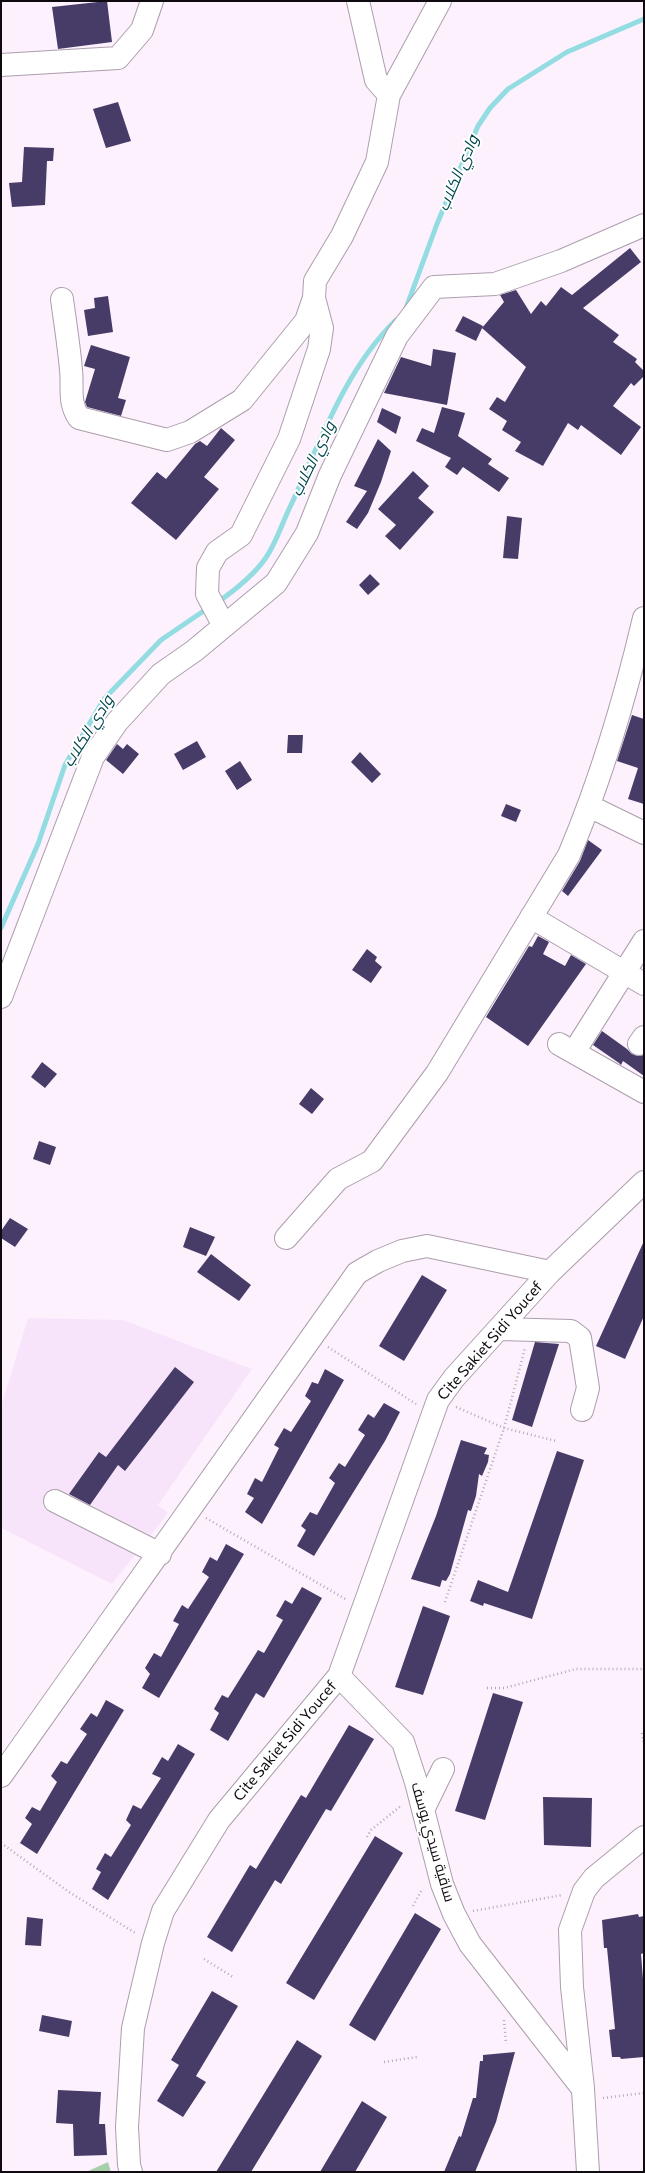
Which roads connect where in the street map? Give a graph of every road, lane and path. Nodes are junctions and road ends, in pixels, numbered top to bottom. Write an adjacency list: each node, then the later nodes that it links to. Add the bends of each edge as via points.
1 (152, 1): 4 (street, via 142,30 118,58)
2 (358, 1): 5 (street, via 376,80)
3 (440, 1): 5 (street)
4 (1, 65)
5 (389, 95): 7 (street, via 377,162 342,236 315,281)
6 (644, 225): 10 (street, via 561,261 495,284 434,287 397,336 330,475 307,533 276,583)
7 (314, 298): 8 (street, via 306,321 242,400 190,432 167,440 79,418 71,399 71,371); 10 (street, via 322,328 319,349 289,439 241,535 217,552 208,568 207,594)
8 (62, 299)
9 (644, 618): 11 (street)
10 (224, 626): 18 (street, via 161,674 117,722 93,757)
11 (637, 678): 12 (street)
12 (589, 806): 13 (street); 14 (street, via 569,855)
13 (644, 833)
14 (531, 917): 16 (street); 21 (street, via 437,1073 372,1161 338,1180)
15 (644, 941): 16 (street)
16 (625, 973): 17 (street); 19 (street, via 567,1048)
17 (644, 984)
18 (1, 997)
19 (644, 1092)
20 (644, 1182): 22 (street, Cite Sakiet Sidi Youcef)
21 (286, 1238)
22 (550, 1272): 23 (street, Cite Sakiet Sidi Youcef); 25 (street, Cite Sakiet Sidi Youcef, via 427,1246 402,1251 357,1273)
23 (500, 1329): 24 (street); 26 (street, Cite Sakiet Sidi Youcef, via 454,1378)
24 (531, 1329): 27 (street, via 571,1331 580,1338 588,1388); 28 (path)
25 (311, 1336): 26 (path); 31 (street, Cite Sakiet Sidi Youcef)
26 (435, 1407): 28 (path); 34 (street, Cite Sakiet Sidi Youcef)
27 (582, 1410)
28 (504, 1428): 29 (path); 33 (path)
29 (556, 1441)
30 (55, 1501): 32 (street)
31 (190, 1510): 32 (street, Cite Sakiet Sidi Youcef); 34 (path)
32 (160, 1554): 41 (street, Cite Sakiet Sidi Youcef)
33 (445, 1602)
34 (363, 1609): 36 (street, Cite Sakiet Sidi Youcef)
35 (644, 1669): 37 (path, via 576,1669 504,1688)
36 (339, 1676): 42 (street, ساقية سيدي يوسف, via 403,1742); 48 (street, Cite Sakiet Sidi Youcef, via 219,1820 163,1911)
37 (487, 1688)
38 (642, 1733): 39 (path)
39 (644, 1744)
40 (443, 1769): 42 (street)
41 (1, 1776)
42 (421, 1802): 43 (path, via 387,1817); 47 (street, ساقية سيدي يوسف, via 442,1884)
43 (367, 1836)
44 (644, 1837): 46 (street, via 594,1878)
45 (1, 1844): 48 (path, via 69,1892)
46 (584, 1891): 47 (path); 54 (street, via 570,1930 572,1987)
47 (454, 1914): 54 (street, ساقية سيدي يوسف, via 470,1944)
48 (153, 1943): 55 (street, Cite Sakiet Sidi Youcef, via 133,2028 127,2127)
49 (204, 1959): 50 (path)
50 (232, 1977)
51 (417, 2057): 52 (path)
52 (384, 2062)
53 (644, 2093): 54 (path)
54 (584, 2094): 56 (street)
55 (131, 2172)
56 (588, 2172)

